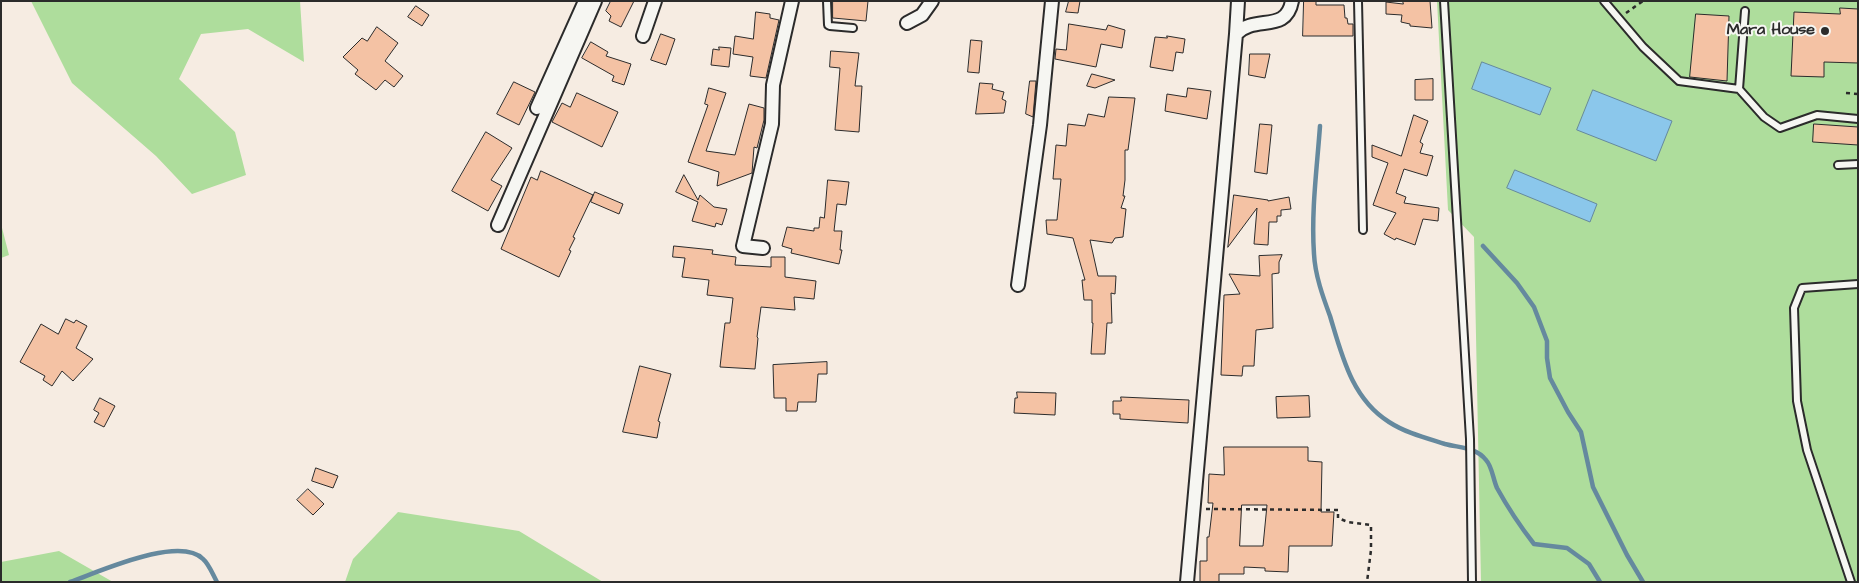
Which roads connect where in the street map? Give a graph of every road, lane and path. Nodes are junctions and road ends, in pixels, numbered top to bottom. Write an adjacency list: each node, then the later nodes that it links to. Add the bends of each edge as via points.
1 (585, 1): 23 (street)
2 (595, 1): 27 (street)
3 (655, 1): 19 (street)
4 (792, 1): 29 (street, via 773,85 772,124 743,246)
5 (827, 1): 17 (lane, via 828,24)
6 (932, 1): 16 (street, via 922,15)
7 (1052, 1): 31 (street, via 1040,125)
8 (1238, 1): 18 (street)
9 (1292, 1): 18 (street, via 1289,12 1280,21 1251,24)
10 (1358, 1): 28 (lane)
11 (1444, 1): 35 (lane, via 1470,439)
12 (1604, 1): 15 (lane)
13 (1643, 1): 15 (path)
14 (1745, 11): 20 (lane)
15 (1619, 18): 20 (lane, via 1643,47 1679,81)
16 (907, 23)
17 (853, 28)
18 (1236, 34): 32 (street)
19 (643, 36)
20 (1739, 89): 24 (lane, via 1764,117 1780,128 1817,115)
21 (1846, 94): 22 (path)
22 (1858, 94)
23 (537, 108)
24 (1858, 119)
25 (1858, 164): 26 (lane)
26 (1838, 165)
27 (498, 225)
28 (1364, 230)
29 (762, 248)
30 (1858, 284): 36 (lane, via 1802,288 1794,308 1797,401 1807,450)
31 (1018, 285)
32 (1192, 509): 33 (street); 34 (path, via 1338,510 1338,518 1371,525)
33 (1187, 582)
34 (1367, 582)
35 (1472, 582)
36 (1851, 582)

